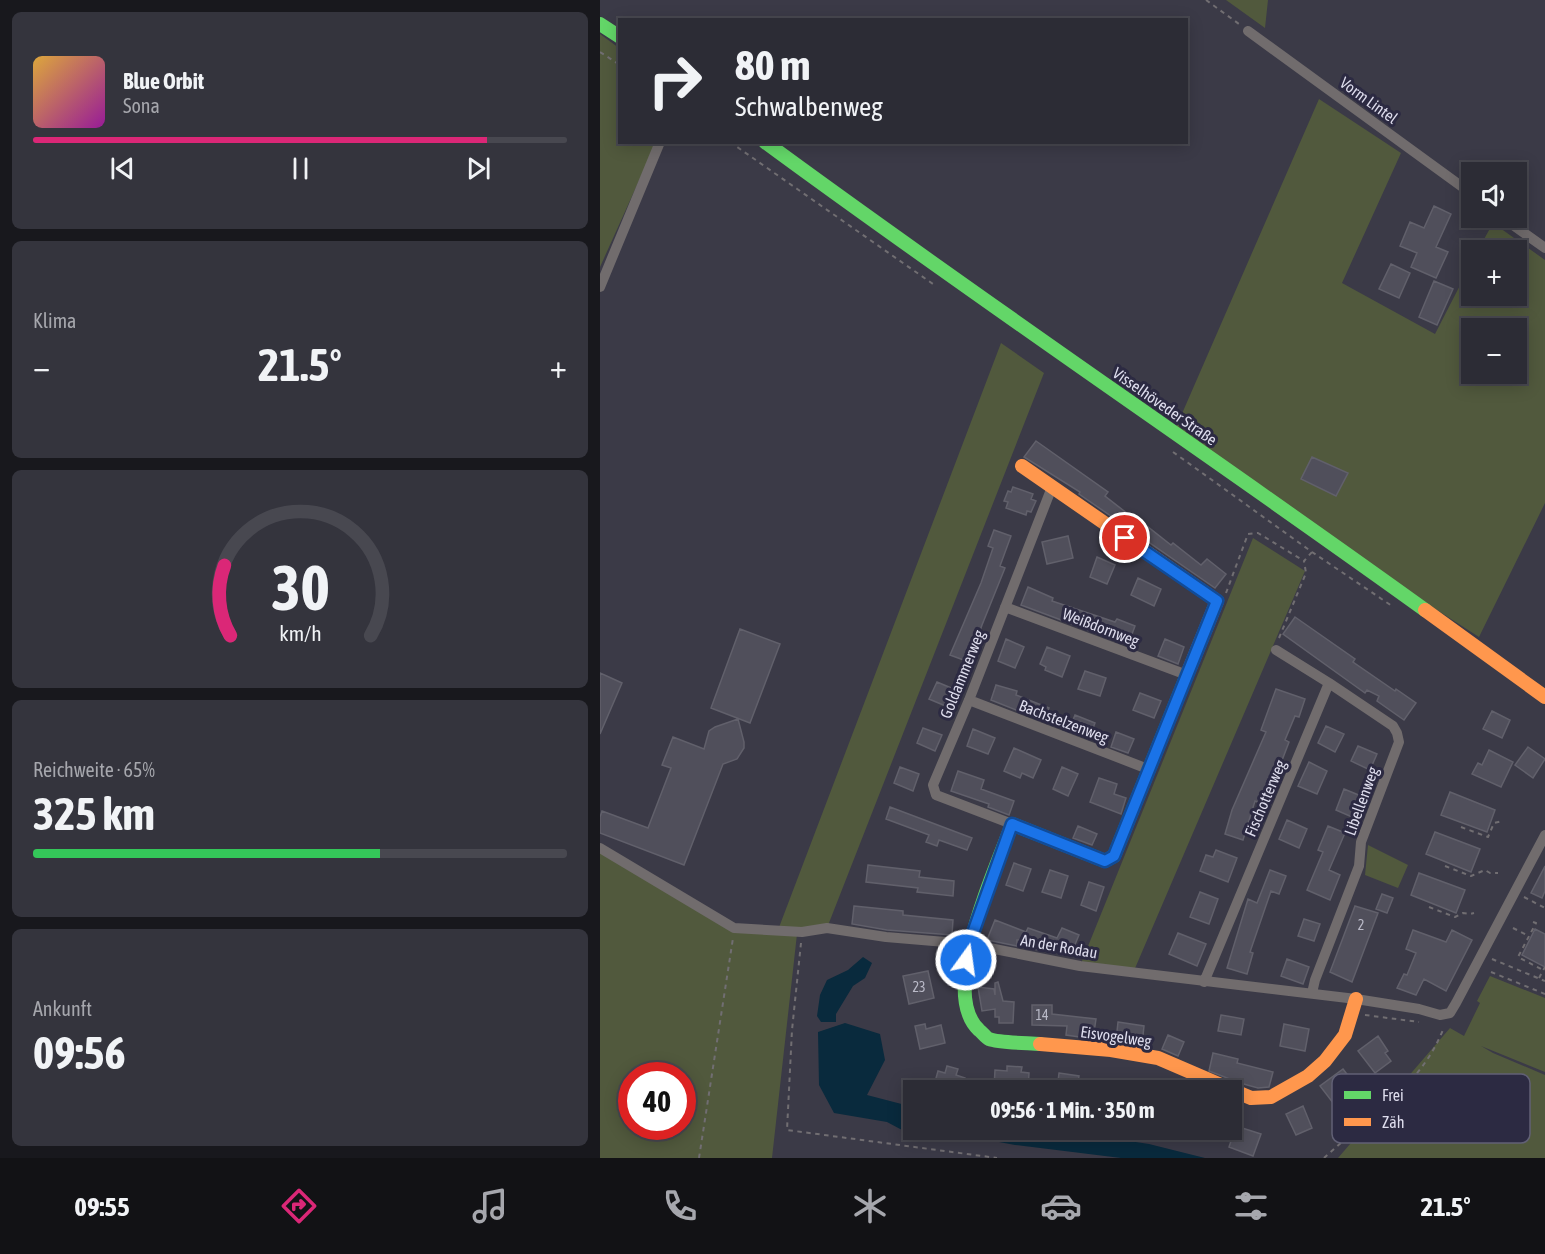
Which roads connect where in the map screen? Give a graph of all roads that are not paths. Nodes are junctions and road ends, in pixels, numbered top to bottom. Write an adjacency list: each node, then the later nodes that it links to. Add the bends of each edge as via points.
1 (600, 24): 3 (street)
2 (1248, 31): 6 (street, Vorm Lintel)
3 (618, 36)
4 (659, 144): 9 (street)
5 (768, 144): 16 (street, Visselhöveder Straße)
6 (1461, 186)
7 (1517, 228): 8 (street)
8 (1545, 248)
9 (600, 286)
10 (1022, 466): 11 (street)
11 (1052, 487): 12 (street, Goldammerweg); 14 (street, via 1217,601)
12 (1005, 607): 14 (street, Weißdornweg); 17 (street, Goldammerweg)
13 (1276, 650): 15 (street)
14 (1186, 675): 18 (street)
15 (1329, 683): 23 (street, Fischotterweg); 24 (street, Libellenweg, via 1393,726 1398,742 1361,842 1359,866)
16 (1545, 697)
17 (969, 700): 18 (street, Bachstelzenweg); 19 (street, Goldammerweg, via 933,785 936,795)
18 (1148, 769): 19 (street, via 1114,856 1105,861)
19 (1012, 824): 22 (street, Eisvogelweg)
20 (1545, 835): 25 (street, An der Rodau, via 1450,1013 1438,1015)
21 (600, 848): 22 (street, An der Rodau, via 734,928 802,932 827,928 886,938)
22 (969, 944): 23 (street, An der Rodau, via 1080,966); 25 (street, Eisvogelweg, via 963,977 966,1002 972,1022 989,1039 1158,1058 1251,1098 1280,1093 1325,1060 1345,1035)
23 (1204, 982): 24 (street, An der Rodau)
24 (1312, 993): 25 (street, An der Rodau)
25 (1356, 999)

